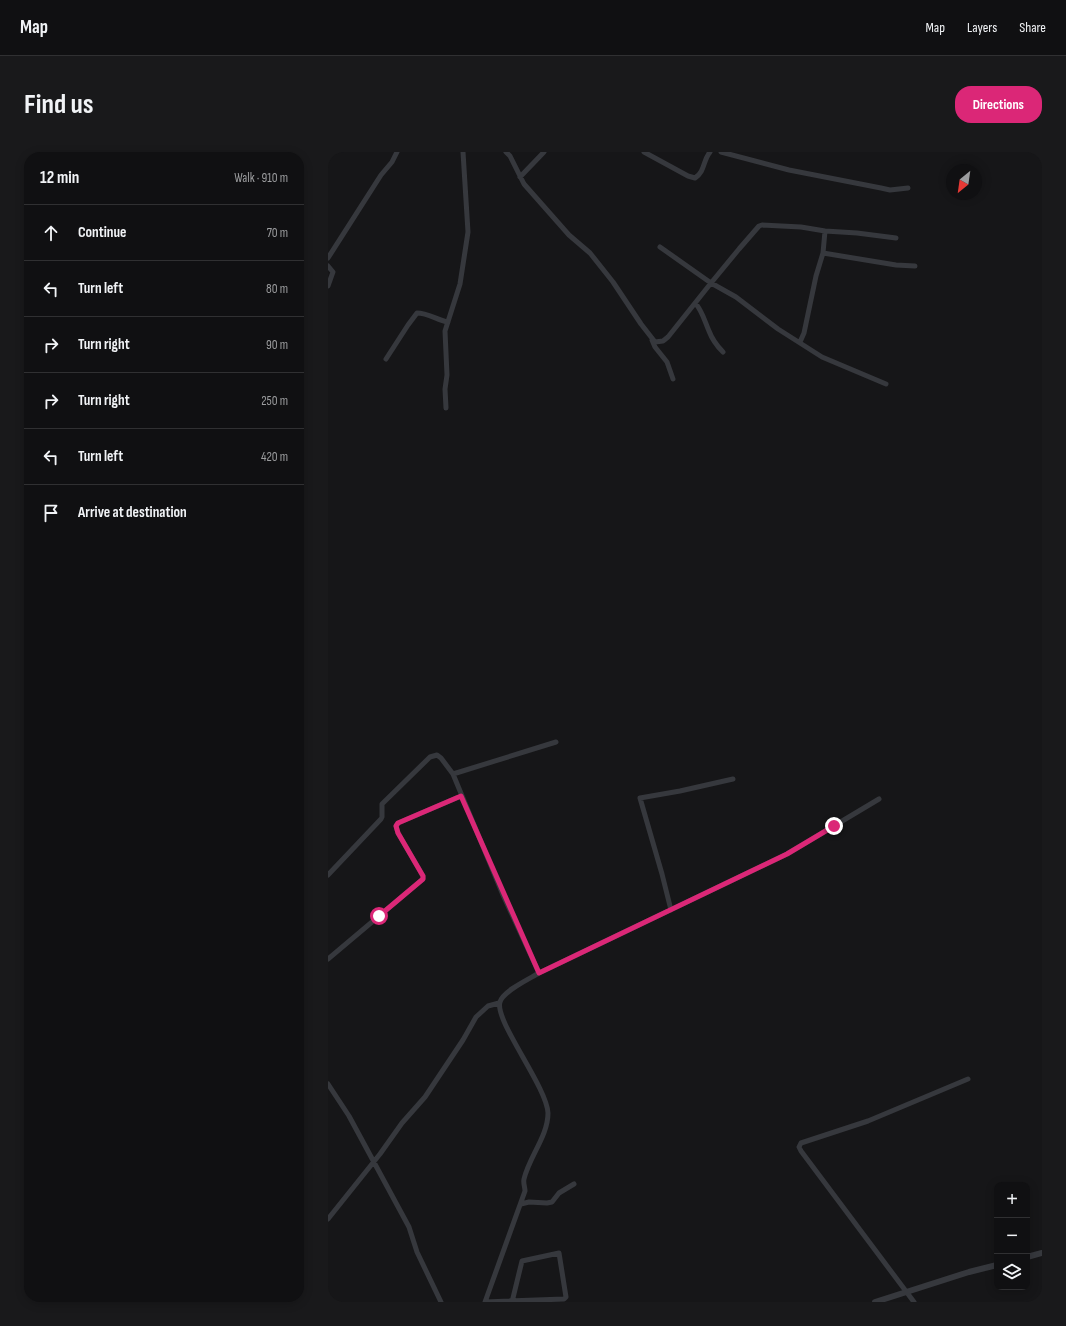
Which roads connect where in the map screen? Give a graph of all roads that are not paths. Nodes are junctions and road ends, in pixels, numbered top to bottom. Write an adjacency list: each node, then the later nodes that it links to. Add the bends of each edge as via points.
1 (397, 152): 14 (street)
2 (463, 152): 20 (street, via 468,232 462,278)
3 (506, 152): 8 (street)
4 (544, 152): 8 (street)
5 (644, 152): 6 (street, via 695,178 702,171)
6 (710, 152)
7 (721, 152): 9 (street, via 789,170 890,190)
8 (520, 177): 21 (street, via 569,235 590,253)
9 (908, 188)
10 (825, 231): 11 (street); 13 (street); 17 (street, via 794,226 759,226)
11 (896, 238)
12 (660, 247): 17 (street)
13 (823, 253): 16 (street); 22 (street)
14 (328, 258)
15 (328, 266): 18 (street, via 333,272)
16 (915, 266)
17 (711, 283): 19 (street); 22 (street, via 736,297 778,329)
18 (328, 286)
19 (695, 303): 21 (street, via 668,337 659,342); 23 (street, via 715,344)
20 (448, 322): 24 (street, via 417,313); 27 (street, via 445,331)
21 (652, 340): 25 (street, via 667,362)
22 (800, 342): 26 (street, via 822,357)
23 (723, 352)
24 (386, 359)
25 (673, 379)
26 (886, 384)
27 (446, 408)
28 (556, 742): 29 (street)
29 (453, 774): 31 (street); 33 (street, via 437,755 430,757 382,804 381,819)
30 (733, 779): 34 (street, via 640,798)
31 (461, 796): 35 (street, via 398,823 398,833 423,879); 36 (street)
32 (879, 799): 34 (street, via 787,854)
33 (328, 875)
34 (671, 910): 36 (street)
35 (328, 959)
36 (539, 973): 37 (street, via 504,995)
37 (499, 1003): 40 (street, via 488,1006 476,1017 425,1096); 42 (street, via 504,1022 548,1110 546,1124 524,1180 525,1191)
38 (968, 1079): 47 (street, via 868,1121 801,1143 799,1147)
39 (328, 1084): 40 (street, via 349,1116)
40 (373, 1162): 43 (street); 48 (street, via 410,1227 417,1252)
41 (574, 1184): 42 (street, via 559,1193 552,1202)
42 (521, 1204): 49 (street)
43 (328, 1219)
44 (1042, 1253): 45 (street)
45 (1030, 1256)
46 (994, 1266): 47 (street)
47 (907, 1293): 51 (street); 52 (street)
48 (441, 1302)
49 (485, 1302): 50 (street)
50 (512, 1302): 50 (street, via 565,1299 559,1253 522,1261)
51 (875, 1302)
52 (914, 1302)

